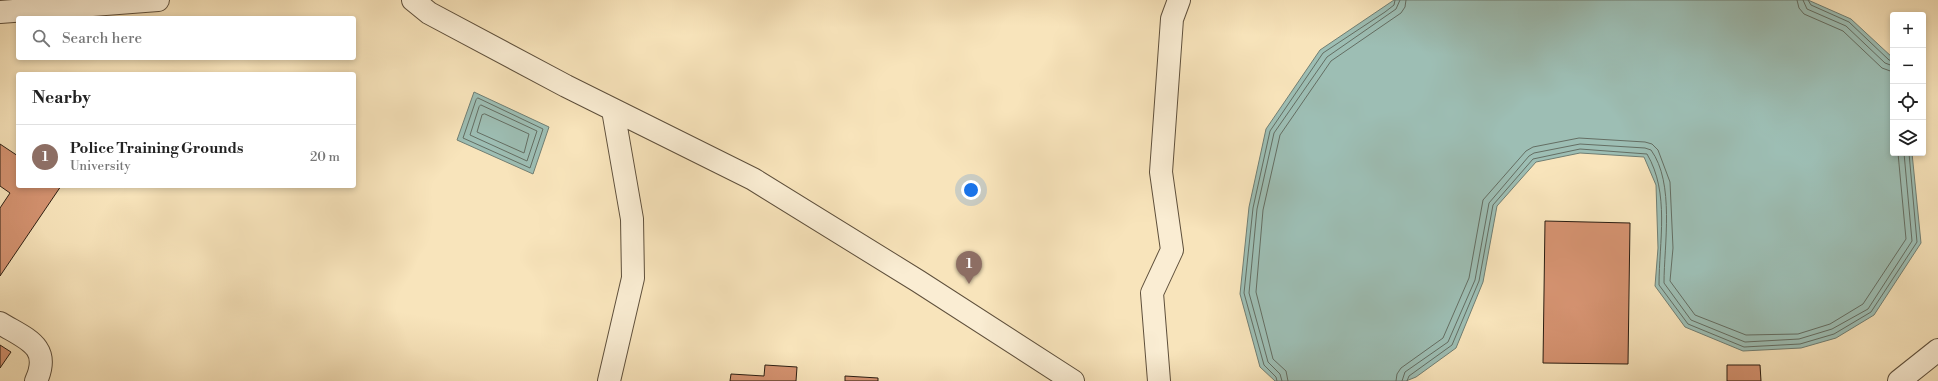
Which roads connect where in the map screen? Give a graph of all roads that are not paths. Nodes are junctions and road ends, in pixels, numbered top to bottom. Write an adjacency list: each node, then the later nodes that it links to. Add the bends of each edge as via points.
1 (158, 0): 4 (street)
2 (414, 0): 5 (street, via 429,13)
3 (1179, 0): 11 (street, via 1172,20 1161,172 1172,250 1152,293)
4 (0, 12)
5 (613, 110): 9 (street, via 632,219 633,278); 10 (street, via 753,179)
6 (0, 324): 8 (street, via 38,349 42,360)
7 (1938, 350): 12 (street)
8 (36, 381)
9 (610, 381)
10 (1074, 381)
11 (1159, 381)
12 (1900, 381)

